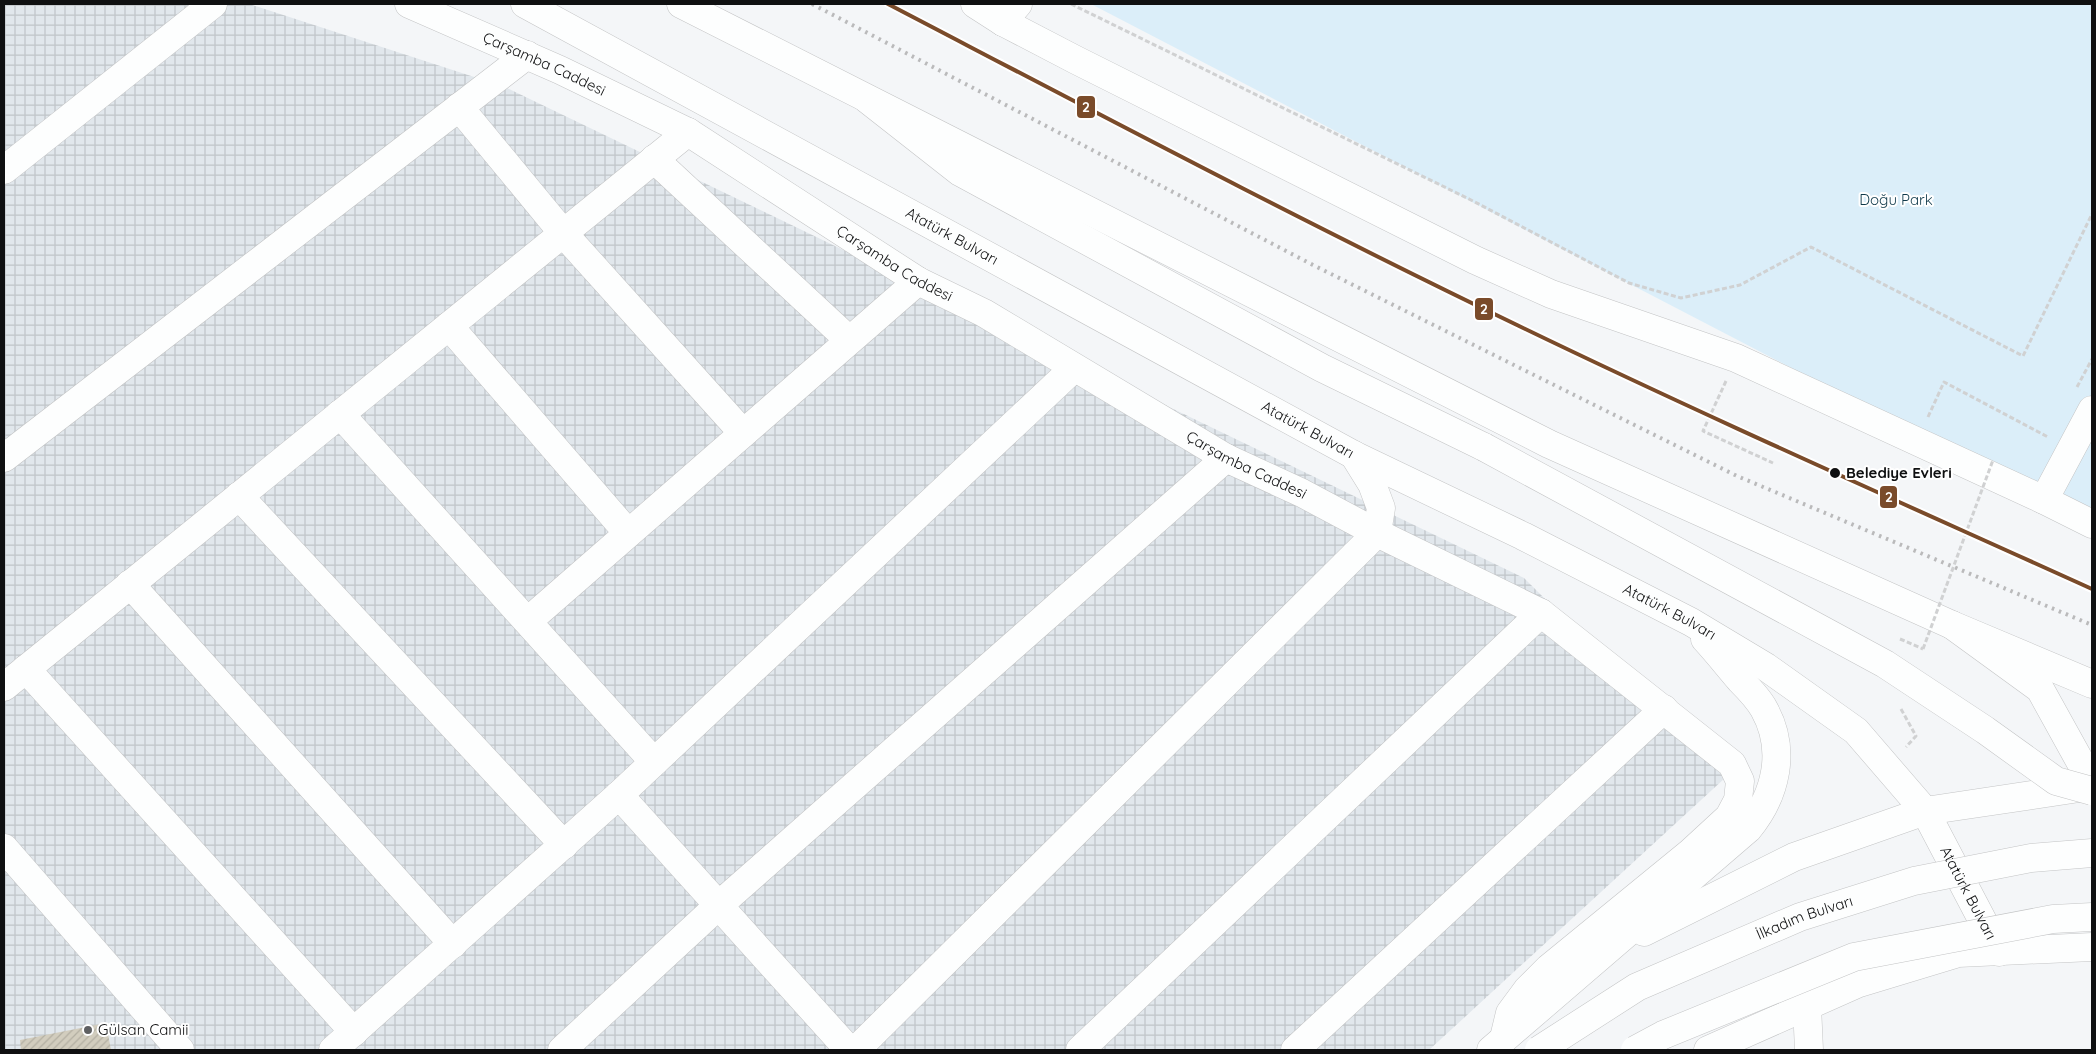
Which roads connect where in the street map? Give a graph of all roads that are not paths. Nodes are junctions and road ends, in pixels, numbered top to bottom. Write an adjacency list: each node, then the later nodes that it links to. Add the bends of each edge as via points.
1 (213, 4): 12 (main road)
2 (409, 4): 7 (main road, Çarşamba Caddesi)
3 (526, 4): 21 (main road, Atatürk Bulvarı)
4 (681, 4): 8 (main road)
5 (975, 4): 6 (main road)
6 (1010, 13): 25 (main road, via 1475,260 1551,294 1736,358)
7 (527, 55): 9 (main road); 10 (main road, Çarşamba Caddesi)
8 (866, 99): 33 (main road, via 1549,444); 40 (main road, bridge, via 960,172 1322,368 1484,447 1885,664 1986,730 2056,781)
9 (459, 107): 13 (main road); 22 (main road)
10 (688, 132): 11 (main road); 14 (main road, Çarşamba Caddesi)
11 (654, 159): 13 (main road); 16 (main road)
12 (4, 170)
13 (563, 233): 15 (main road); 20 (main road)
14 (918, 281): 16 (main road); 17 (main road, Çarşamba Caddesi, via 984,314)
15 (449, 326): 19 (main road); 27 (main road)
16 (849, 340): 20 (main road)
17 (1074, 368): 23 (main road, Çarşamba Caddesi); 38 (main road)
18 (2092, 410): 25 (main road)
19 (340, 414): 24 (main road); 31 (main road)
20 (742, 433): 27 (main road)
21 (1354, 455): 28 (main road, via 1372,484 1381,508); 32 (main road, Atatürk Bulvarı)
22 (4, 458)
23 (1226, 458): 28 (main road, Çarşamba Caddesi); 46 (main road)
24 (239, 496): 29 (main road); 43 (main road)
25 (2044, 500): 26 (main road)
26 (2092, 524)
27 (628, 533): 31 (main road)
28 (1377, 533): 30 (main road, Çarşamba Caddesi); 60 (main road)
29 (130, 584): 34 (main road); 48 (main road)
30 (1541, 613): 37 (main road, Çarşamba Caddesi); 61 (main road)
31 (528, 621): 38 (main road)
32 (1691, 622): 42 (main road, Atatürk Bulvarı, via 1766,667 1856,731); 50 (main road, via 1754,694 1764,710 1776,745 1774,781 1760,815 1748,829)
33 (1952, 625): 35 (main road); 39 (main road, via 2040,689)
34 (26, 669): 36 (main road); 53 (main road)
35 (2092, 684)
36 (4, 687)
37 (1664, 709): 55 (main road, Çarşamba Caddesi, via 1732,764 1740,781 1738,800 1729,817 1691,852 1549,968 1527,990 1510,1013); 62 (main road)
38 (654, 762): 41 (main road)
39 (2092, 784): 42 (main road)
40 (2092, 791)
41 (619, 795): 43 (main road); 46 (main road)
42 (1925, 811): 50 (main road, via 1794,857); 51 (main road, Atatürk Bulvarı)
43 (564, 845): 48 (main road)
44 (4, 848): 56 (main road)
45 (2092, 853): 63 (main road, İlkadım Bulvarı, bridge, via 2031,858 1914,881 1800,916 1637,987)
46 (719, 906): 58 (main road); 59 (main road)
47 (2092, 917): 54 (main road, bridge, via 2053,919 1854,957)
48 (453, 944): 53 (main road)
49 (2092, 947): 51 (main road)
50 (1607, 951): 55 (main road)
51 (1998, 952): 52 (main road, via 1958,953 1859,984)
52 (1807, 1006): 65 (main road); 66 (main road)
53 (354, 1032): 57 (main road)
54 (1655, 1043): 64 (main road, bridge)
55 (1497, 1044)
56 (180, 1050)
57 (334, 1050)
58 (562, 1050)
59 (849, 1050)
60 (856, 1050)
61 (1080, 1050)
62 (1295, 1050)
63 (1539, 1050)
64 (1635, 1050)
65 (1708, 1050)
66 (1809, 1050)

